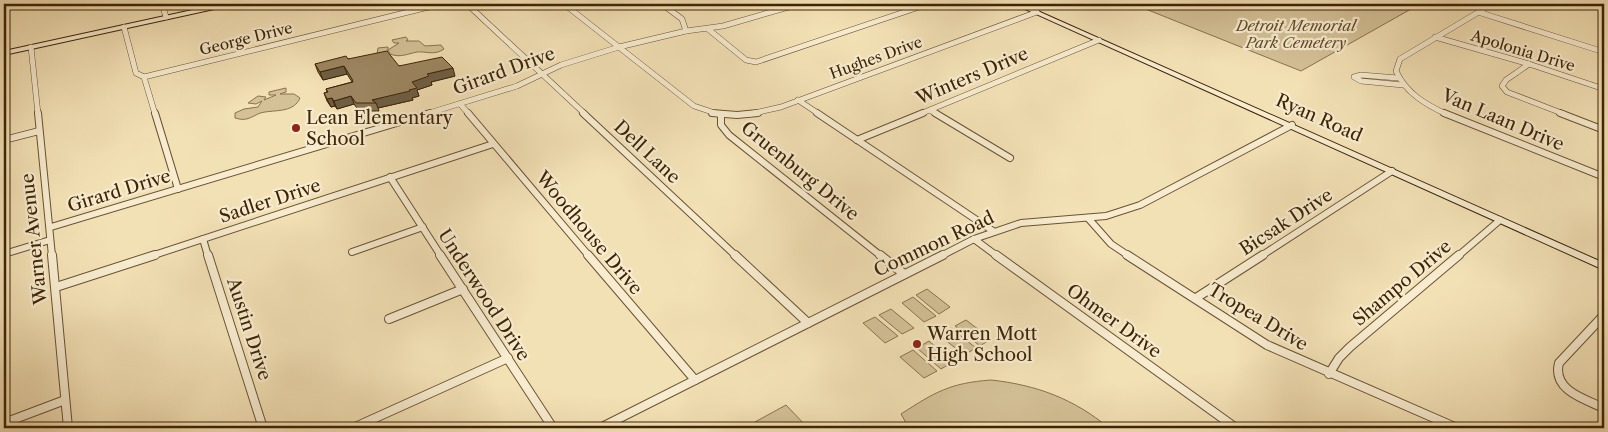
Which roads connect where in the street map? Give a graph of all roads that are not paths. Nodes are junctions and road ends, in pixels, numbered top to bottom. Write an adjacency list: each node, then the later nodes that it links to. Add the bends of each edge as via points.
1 (162, 4): 13 (street)
2 (228, 4): 13 (main road)
3 (441, 4): 25 (street, George Drive)
4 (467, 4): 24 (street, Dell Lane)
5 (564, 4): 20 (street, Gruenburg Drive)
6 (665, 4): 16 (street, via 682,19)
7 (798, 4): 15 (street, Girard Drive)
8 (928, 4): 15 (street, via 752,62)
9 (1018, 4): 11 (main road, Ryan Road)
10 (1492, 4): 12 (street)
11 (1037, 12): 18 (main road, Ryan Road); 29 (street, Hughes Drive)
12 (1478, 12): 17 (street); 21 (street)
13 (166, 17): 14 (main road)
14 (124, 27): 19 (main road); 25 (street, via 136,73)
15 (708, 29): 16 (street, Girard Drive)
16 (686, 31): 20 (street, Girard Drive)
17 (1435, 37): 23 (street, Apolonia Drive); 26 (street, via 1400,59 1396,70)
18 (1099, 40): 31 (street, Winters Drive); 33 (main road, Ryan Road)
19 (31, 47): 22 (main road); 34 (street, Warner Avenue)
20 (619, 47): 24 (street, Girard Drive); 32 (street, Gruenburg Drive, via 694,106)
21 (1604, 52)
22 (4, 53)
23 (1529, 64): 28 (street, Apolonia Drive); 35 (street, via 1506,80 1502,86 1506,92)
24 (542, 74): 30 (street, Girard Drive, via 517,86); 61 (street, Dell Lane)
25 (144, 76): 43 (street)
26 (1398, 78): 27 (street, Van Laan Drive); 27 (street, via 1361,75 1354,78)
27 (1402, 85): 42 (street, Van Laan Drive, via 1423,102 1448,115)
28 (1604, 89)
29 (798, 100): 32 (street, Hughes Drive, via 766,112); 37 (street)
30 (460, 104): 38 (street, Woodhouse Drive); 43 (street, Girard Drive)
31 (930, 110): 37 (street, Winters Drive); 39 (street)
32 (722, 115): 55 (street, Gruenburg Drive, via 721,124 729,135)
33 (1292, 125): 40 (main road, Ryan Road); 44 (street, Common Road, via 1140,206)
34 (39, 130): 36 (street); 46 (street, Warner Avenue)
35 (1604, 130)
36 (4, 140)
37 (857, 140): 48 (street)
38 (493, 144): 41 (street, Sadler Drive); 64 (street, Woodhouse Drive)
39 (1010, 158)
40 (1392, 171): 45 (main road, Ryan Road); 58 (street, Bicsak Drive)
41 (390, 177): 47 (street, Underwood Drive); 49 (street, Sadler Drive)
42 (1604, 178)
43 (178, 189): 46 (street, Girard Drive)
44 (1088, 218): 48 (street, Common Road, via 1038,220); 58 (street, Tropea Drive, via 1111,244)
45 (1500, 220): 54 (main road, Ryan Road); 63 (street, Shampo Drive, via 1350,348)
46 (51, 227): 51 (street, Warner Avenue)
47 (423, 227): 52 (street); 57 (street, Underwood Drive)
48 (993, 231): 50 (street, Common Road)
49 (203, 239): 56 (street, Sadler Drive); 69 (street, Austin Drive)
50 (974, 239): 55 (street, Common Road); 73 (street, Ohmer Drive)
51 (50, 240): 53 (street); 56 (street, Warner Avenue)
52 (352, 252)
53 (4, 254)
54 (1604, 267)
55 (904, 274): 61 (street, Common Road)
56 (56, 287): 65 (street, Warner Avenue)
57 (463, 289): 60 (street); 62 (street, Underwood Drive)
58 (1196, 298): 63 (street, Tropea Drive, via 1267,345)
59 (1604, 315): 66 (street, via 1556,370 1559,382 1565,387)
60 (389, 319)
61 (808, 323): 64 (street, Common Road)
62 (508, 358): 70 (street); 71 (street, Underwood Drive)
63 (1328, 374): 74 (street, Tropea Drive)
64 (695, 380): 72 (street, Common Road)
65 (65, 400): 67 (street); 68 (street, Warner Avenue)
66 (1604, 408)
67 (4, 424)
68 (68, 428)
69 (264, 428)
70 (353, 428)
71 (553, 428)
72 (600, 428)
73 (1236, 428)
74 (1457, 428)

